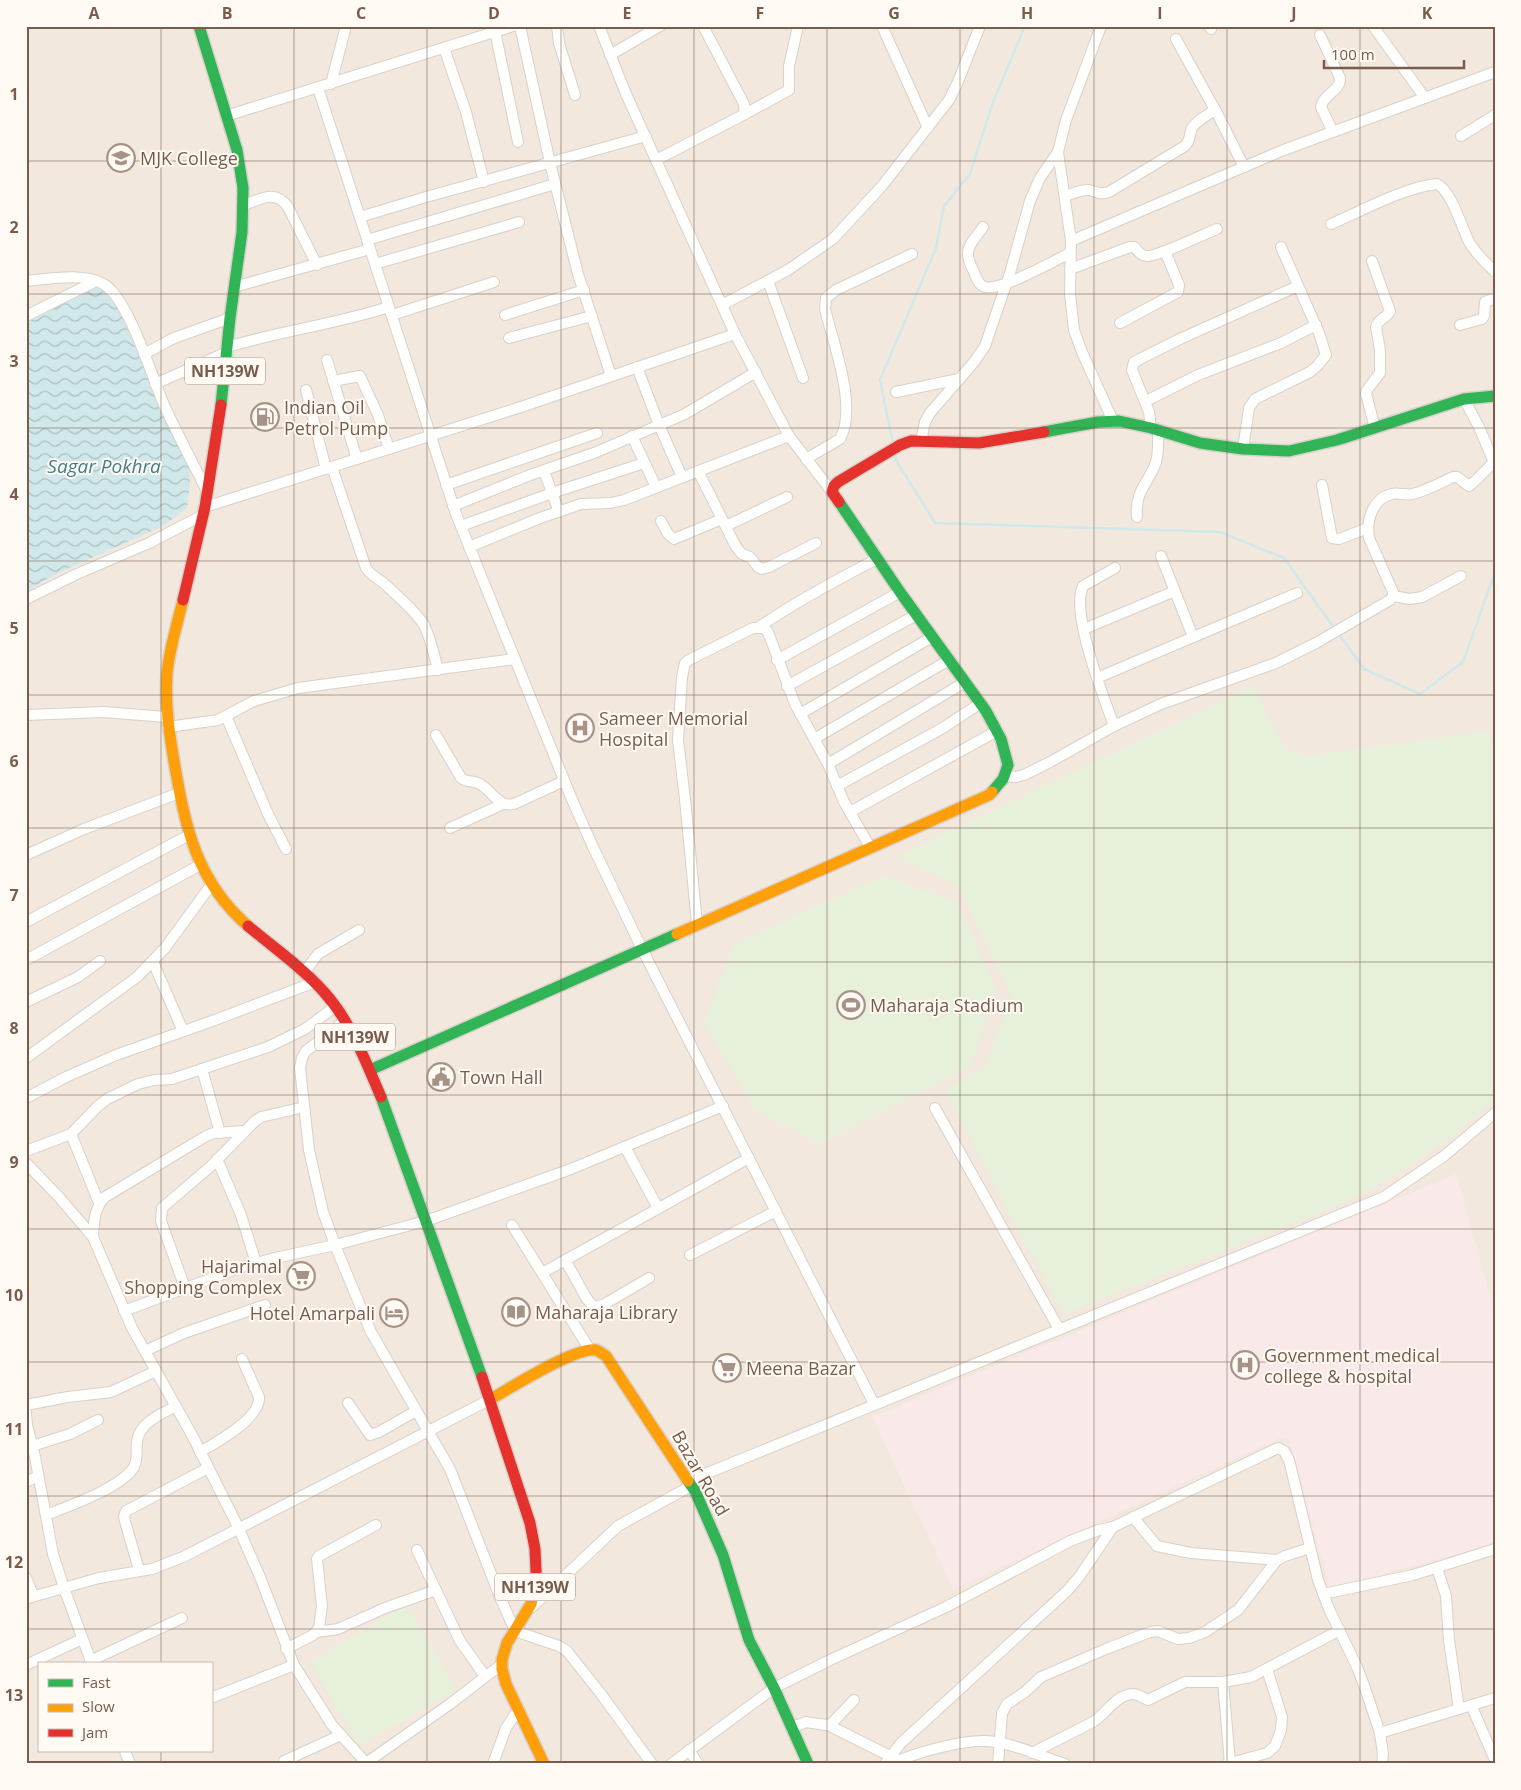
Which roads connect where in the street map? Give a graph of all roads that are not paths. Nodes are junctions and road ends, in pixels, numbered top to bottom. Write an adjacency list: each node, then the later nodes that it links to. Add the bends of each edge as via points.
1 (199, 26): 27 (main road, NH139W)
2 (346, 26): 20 (street)
3 (513, 26): 14 (street)
4 (520, 26): 35 (street)
5 (557, 26): 22 (street)
6 (599, 26): 18 (street)
7 (660, 26): 18 (street)
8 (703, 26): 25 (street, via 744,104)
9 (798, 26): 25 (street, via 789,66 789,90)
10 (882, 26): 28 (street)
11 (980, 26): 28 (street, via 949,100)
12 (1101, 26): 33 (street, via 1066,120)
13 (1373, 26): 23 (street)
14 (495, 29): 17 (street); 32 (street)
15 (1320, 35): 29 (street, via 1341,83 1321,106)
16 (1176, 39): 24 (street)
17 (444, 48): 20 (street); 37 (street, via 466,112)
18 (610, 55): 30 (street)
19 (1495, 72): 23 (street)
20 (331, 84): 21 (street)
21 (318, 88): 27 (street); 41 (street)
22 (575, 95)
23 (1424, 98): 29 (street)
24 (1215, 110): 36 (street); 39 (street, via 1196,123 1189,142 1180,150 1109,192 1083,190)
25 (745, 114): 34 (street)
26 (1495, 115): 31 (street)
27 (226, 116): 40 (main road, NH139W, via 241,169)
28 (928, 128): 59 (street, via 882,186 833,239)
29 (1333, 132): 36 (street)
30 (646, 136): 34 (street); 35 (street)
31 (1461, 136)
32 (518, 142)
33 (1058, 152): 39 (street); 61 (street, via 1040,178 1030,201)
34 (656, 160): 66 (street)
35 (550, 163): 37 (street); 38 (street)
36 (1244, 167): 46 (street)
37 (484, 182): 41 (street)
38 (556, 184): 47 (street); 64 (street)
39 (1065, 196): 46 (street)
40 (244, 205): 54 (street, via 271,196 281,199); 63 (main road, NH139W)
41 (360, 217): 47 (street)
42 (520, 222): 53 (street)
43 (1331, 224): 56 (street, via 1386,199 1437,184 1448,196 1474,249)
44 (983, 227): 61 (street, via 968,249 967,259 982,285)
45 (1217, 229): 49 (street)
46 (1071, 241): 50 (street)
47 (369, 244): 53 (street); 54 (street)
48 (1281, 247): 62 (street)
49 (1165, 251): 55 (street, via 1146,256 1130,247); 72 (street, via 1179,285 1178,292)
50 (1070, 253): 55 (street); 61 (street)
51 (912, 254): 104 (street, via 836,290 826,298 828,324 843,377 846,421 840,439)
52 (1372, 261): 94 (street, via 1390,311 1377,323 1380,373 1367,390)
53 (375, 264): 67 (street)
54 (317, 265): 63 (street)
55 (1070, 269): 92 (street, via 1074,330)
56 (1495, 272)
57 (26, 281): 58 (street, via 62,278)
58 (96, 281): 69 (street); 78 (street, via 116,296)
59 (768, 281): 66 (street); 83 (street)
60 (494, 282): 67 (street)
61 (1006, 284): 84 (street, via 986,346)
62 (1298, 286): 73 (street); 91 (street, via 1134,362 1132,370)
63 (234, 287): 71 (main road, NH139W)
64 (584, 290): 68 (street); 70 (street)
65 (1495, 298): 74 (street, via 1485,302 1482,319)
66 (722, 305): 75 (street)
67 (390, 311): 77 (street, via 252,339); 97 (street)
68 (505, 315)
69 (26, 316)
70 (592, 316): 76 (street); 82 (street)
71 (230, 318): 77 (main road, NH139W); 78 (street, via 174,338)
72 (1120, 323)
73 (1316, 325): 91 (street, via 1198,375); 101 (street, via 1326,355 1310,372 1255,399 1249,408)
74 (1460, 325)
75 (735, 334): 80 (street); 81 (street)
76 (508, 338)
77 (227, 349): 86 (street); 113 (main road, NH139W)
78 (144, 354): 86 (street)
79 (327, 360): 85 (street)
80 (637, 367): 82 (street); 93 (street)
81 (756, 372): 93 (street, via 685,414); 99 (street)
82 (611, 376): 97 (street)
83 (802, 378)
84 (959, 379): 88 (street); 100 (street, via 930,413)
85 (334, 381): 102 (street, via 360,376 378,415); 103 (street)
86 (155, 384): 113 (street)
87 (306, 390): 106 (street)
88 (896, 392)
89 (1495, 396): 90 (main road)
90 (1464, 399): 94 (main road); 124 (street, via 1479,427 1492,464 1469,486 1452,477 1411,494 1393,493 1380,498 1373,508)
91 (1146, 401): 95 (street)
92 (1113, 422): 95 (main road); 100 (main road, via 1090,423 978,443)
93 (659, 425): 98 (street); 109 (street)
94 (1375, 428): 101 (main road, via 1289,451)
95 (1155, 429): 101 (main road, via 1200,443); 120 (street, via 1156,460 1137,498)
96 (597, 433): 110 (street)
97 (431, 436): 102 (street); 110 (street)
98 (632, 436): 105 (street); 107 (street)
99 (790, 436): 104 (street); 108 (street)
100 (921, 441): 114 (main road, via 900,445 838,482)
101 (1243, 448)
102 (389, 450): 103 (street)
103 (357, 459): 106 (street)
104 (806, 459): 114 (street)
105 (644, 463): 112 (street); 115 (street)
106 (329, 468): 118 (street); 144 (street, via 366,568 418,617)
107 (544, 470): 115 (street); 117 (street)
108 (698, 471): 109 (street); 122 (street)
109 (682, 477): 112 (street)
110 (446, 485): 117 (street)
111 (1322, 485): 124 (street, via 1332,538 1339,539)
112 (656, 487): 119 (street, via 619,501 581,504)
113 (207, 492): 118 (main road, NH139W)
114 (832, 492): 128 (main road)
115 (552, 493): 119 (street); 123 (street)
116 (787, 497): 122 (street)
117 (453, 506): 123 (street)
118 (204, 511): 135 (street, via 149,543); 152 (main road, NH139W, via 168,664 165,686)
119 (559, 512): 126 (street)
120 (1137, 517)
121 (661, 521): 122 (street, via 674,539)
122 (724, 522): 125 (street, via 738,552 750,557 762,569)
123 (461, 526): 126 (street)
124 (1368, 528): 134 (street, via 1369,538)
125 (816, 543)
126 (469, 547): 141 (street)
127 (1161, 556): 131 (street)
128 (877, 559): 132 (main road); 137 (street, via 831,582)
129 (1116, 568): 138 (street, via 1083,586 1080,591)
130 (1461, 576): 134 (street, via 1422,597)
131 (1175, 591): 138 (street); 140 (street)
132 (900, 592): 136 (main road); 142 (street)
133 (1297, 592): 140 (street)
134 (1393, 596): 153 (street, via 1386,603 1276,663 1170,701)
135 (26, 600)
136 (916, 614): 139 (main road); 147 (street)
137 (759, 627): 142 (street, via 768,632); 172 (street, via 689,660 683,670 678,740)
138 (1084, 629): 145 (street)
139 (932, 637): 143 (main road); 149 (street)
140 (1193, 637): 145 (street)
141 (515, 659): 144 (street); 159 (street)
142 (777, 660): 147 (street)
143 (949, 660): 146 (main road); 156 (street)
144 (438, 670): 151 (street, via 298,688 254,702)
145 (1097, 678): 153 (street)
146 (965, 682): 148 (main road); 157 (street)
147 (787, 686): 149 (street)
148 (981, 704): 154 (main road); 160 (street)
149 (800, 714): 156 (street)
150 (26, 715): 152 (street, via 104,712)
151 (226, 716): 152 (street, via 211,722); 167 (street)
152 (167, 722): 161 (main road, NH139W)
153 (1114, 726): 158 (street, via 1024,775)
154 (997, 731): 158 (main road, via 1008,765); 163 (street)
155 (436, 735): 162 (street, via 461,778 482,784)
156 (814, 738): 157 (street)
157 (828, 764): 160 (street)
158 (1004, 776): 166 (main road, via 988,794)
159 (564, 780): 162 (street, via 514,804); 174 (street)
160 (838, 786): 163 (street)
161 (179, 793): 165 (main road, NH139W); 168 (street)
162 (503, 804): 164 (street)
163 (850, 812): 166 (street)
164 (450, 828)
165 (188, 835): 169 (main road, NH139W); 171 (street)
166 (870, 847): 172 (main road)
167 (286, 849)
168 (26, 855)
169 (200, 865): 170 (main road, NH139W); 175 (street)
170 (211, 886): 177 (street); 178 (main road, NH139W, via 236,916)
171 (26, 922)
172 (696, 924): 174 (main road)
173 (359, 930): 178 (street, via 318,954)
174 (642, 950): 186 (main road); 188 (street)
175 (26, 960)
176 (100, 961): 180 (street, via 78,978)
177 (153, 962): 183 (street); 184 (street)
178 (304, 972): 179 (main road, NH139W)
179 (315, 982): 181 (main road, NH139W); 183 (street)
180 (26, 1002)
181 (336, 1006): 182 (main road, NH139W); 185 (street, via 290,1038)
182 (346, 1021): 186 (main road, NH139W); 189 (street, via 314,1044 302,1058)
183 (182, 1031): 187 (street, via 99,1062)
184 (26, 1058)
185 (202, 1069): 193 (street); 194 (street, via 138,1084 107,1099)
186 (370, 1070): 203 (main road, NH139W)
187 (26, 1098)
188 (723, 1106): 195 (street); 197 (street)
189 (304, 1107): 192 (street, via 261,1117); 206 (street, via 312,1165)
190 (935, 1108): 215 (street)
191 (1495, 1113): 215 (street, via 1444,1156 1384,1197)
192 (244, 1131): 193 (street); 198 (street)
193 (220, 1132): 200 (street, via 206,1136 173,1155)
194 (71, 1134): 196 (street); 200 (street)
195 (625, 1147): 201 (street); 203 (street)
196 (26, 1151)
197 (749, 1158): 201 (street); 202 (street)
198 (217, 1160): 209 (street, via 241,1215); 212 (street, via 166,1204 160,1214)
199 (26, 1164): 205 (street)
200 (99, 1203): 205 (street)
201 (658, 1208): 208 (street)
202 (776, 1211): 207 (street); 222 (street)
203 (426, 1221): 206 (street); 220 (main road, NH139W)
204 (512, 1225): 210 (street)
205 (92, 1237): 214 (street)
206 (335, 1245): 209 (street); 225 (street, via 371,1332)
207 (690, 1255)
208 (565, 1260): 210 (street); 211 (street, via 594,1307)
209 (256, 1263): 212 (street)
210 (542, 1273): 217 (street)
211 (649, 1278)
212 (185, 1288): 214 (street)
213 (266, 1305): 216 (street)
214 (124, 1311): 216 (street)
215 (1059, 1329): 222 (street)
216 (145, 1350): 219 (street)
217 (590, 1350): 220 (main road, via 560,1362); 234 (main road, Bazar Road, via 606,1356 616,1368)
218 (242, 1359): 230 (street, via 260,1402 229,1436)
219 (156, 1371): 223 (street, via 111,1392); 224 (street)
220 (491, 1399): 228 (street); 251 (main road, NH139W, via 532,1531 535,1587)
221 (348, 1403): 225 (street, via 370,1435)
222 (874, 1404): 234 (street)
223 (26, 1405)
224 (176, 1406): 230 (street); 235 (street, via 150,1421 139,1433 137,1460 128,1474 95,1495)
225 (416, 1410): 228 (street)
226 (26, 1413): 229 (street)
227 (98, 1420): 229 (street, via 70,1434)
228 (429, 1431): 238 (street); 254 (street, via 450,1469)
229 (32, 1446): 232 (street)
230 (200, 1452): 231 (street)
231 (208, 1468): 238 (street); 245 (street, via 126,1512 125,1521)
232 (38, 1476): 233 (street); 235 (street)
233 (26, 1482)
234 (689, 1483): 251 (street, via 618,1526); 265 (main road, Bazar Road, via 721,1548 749,1640)
235 (46, 1515): 247 (street, via 53,1554)
236 (1132, 1517): 239 (street); 240 (street, via 1278,1448 1289,1460); 243 (street, via 1157,1546 1191,1553)
237 (376, 1525): 255 (street, via 317,1559 322,1606)
238 (238, 1527): 245 (street, via 182,1557); 257 (street)
239 (1113, 1527): 265 (street, via 1070,1541 946,1608); 282 (street, via 1067,1591 908,1736)
240 (1310, 1548): 243 (street); 249 (street)
241 (1495, 1549): 244 (street)
242 (417, 1550): 248 (street)
243 (1277, 1560): 276 (street, via 1238,1610 1205,1632 1178,1638 1150,1632 1041,1677 1004,1708)
244 (1437, 1568): 249 (street); 270 (street, via 1446,1596)
245 (139, 1570): 247 (street)
246 (26, 1578): 250 (street, via 32,1592)
247 (64, 1588): 250 (street); 256 (street)
248 (436, 1590): 255 (street, via 385,1608 338,1630); 263 (street, via 460,1641)
249 (1323, 1594): 253 (street)
250 (27, 1598)
251 (526, 1613): 254 (main road, NH139W)
252 (182, 1618): 258 (street)
253 (1340, 1630): 262 (street); 274 (street, via 1358,1667)
254 (516, 1631): 259 (main road, NH139W, via 502,1656); 288 (street, via 567,1651)
255 (317, 1632): 257 (street)
256 (82, 1639): 258 (street); 260 (street)
257 (286, 1649): 261 (street)
258 (91, 1662)
259 (502, 1664): 263 (street); 271 (main road)
260 (26, 1665)
261 (294, 1665): 266 (street); 275 (street)
262 (1268, 1669): 264 (street); 284 (street, via 1282,1717 1281,1730 1271,1751)
263 (485, 1676): 283 (street)
264 (1223, 1682): 279 (street, via 1184,1682 1148,1700 1130,1695 1110,1706 1093,1722); 284 (street)
265 (774, 1688): 273 (main road, Bazar Road); 277 (street)
266 (212, 1698)
267 (1495, 1698): 269 (street)
268 (854, 1700): 272 (street)
269 (1471, 1705): 270 (street); 281 (street)
270 (1460, 1709): 274 (street)
271 (518, 1710): 286 (street, via 506,1728); 287 (main road)
272 (828, 1724): 273 (street, via 806,1722); 282 (street)
273 (791, 1728): 291 (main road, Bazar Road)
274 (1380, 1733): 294 (street)
275 (341, 1736): 280 (street); 283 (street)
276 (999, 1743): 279 (street); 282 (street, via 960,1743); 292 (street)
277 (689, 1750): 289 (street); 290 (street)
278 (126, 1752): 285 (street)
279 (1032, 1753): 293 (street)
280 (284, 1760)
281 (1495, 1760)
282 (888, 1761)
283 (367, 1763)
284 (1229, 1763)
285 (130, 1764)
286 (494, 1764)
287 (544, 1764)
288 (652, 1764)
289 (671, 1764)
290 (698, 1764)
291 (808, 1764)
292 (998, 1764)
293 (1065, 1764)
294 (1382, 1764)

